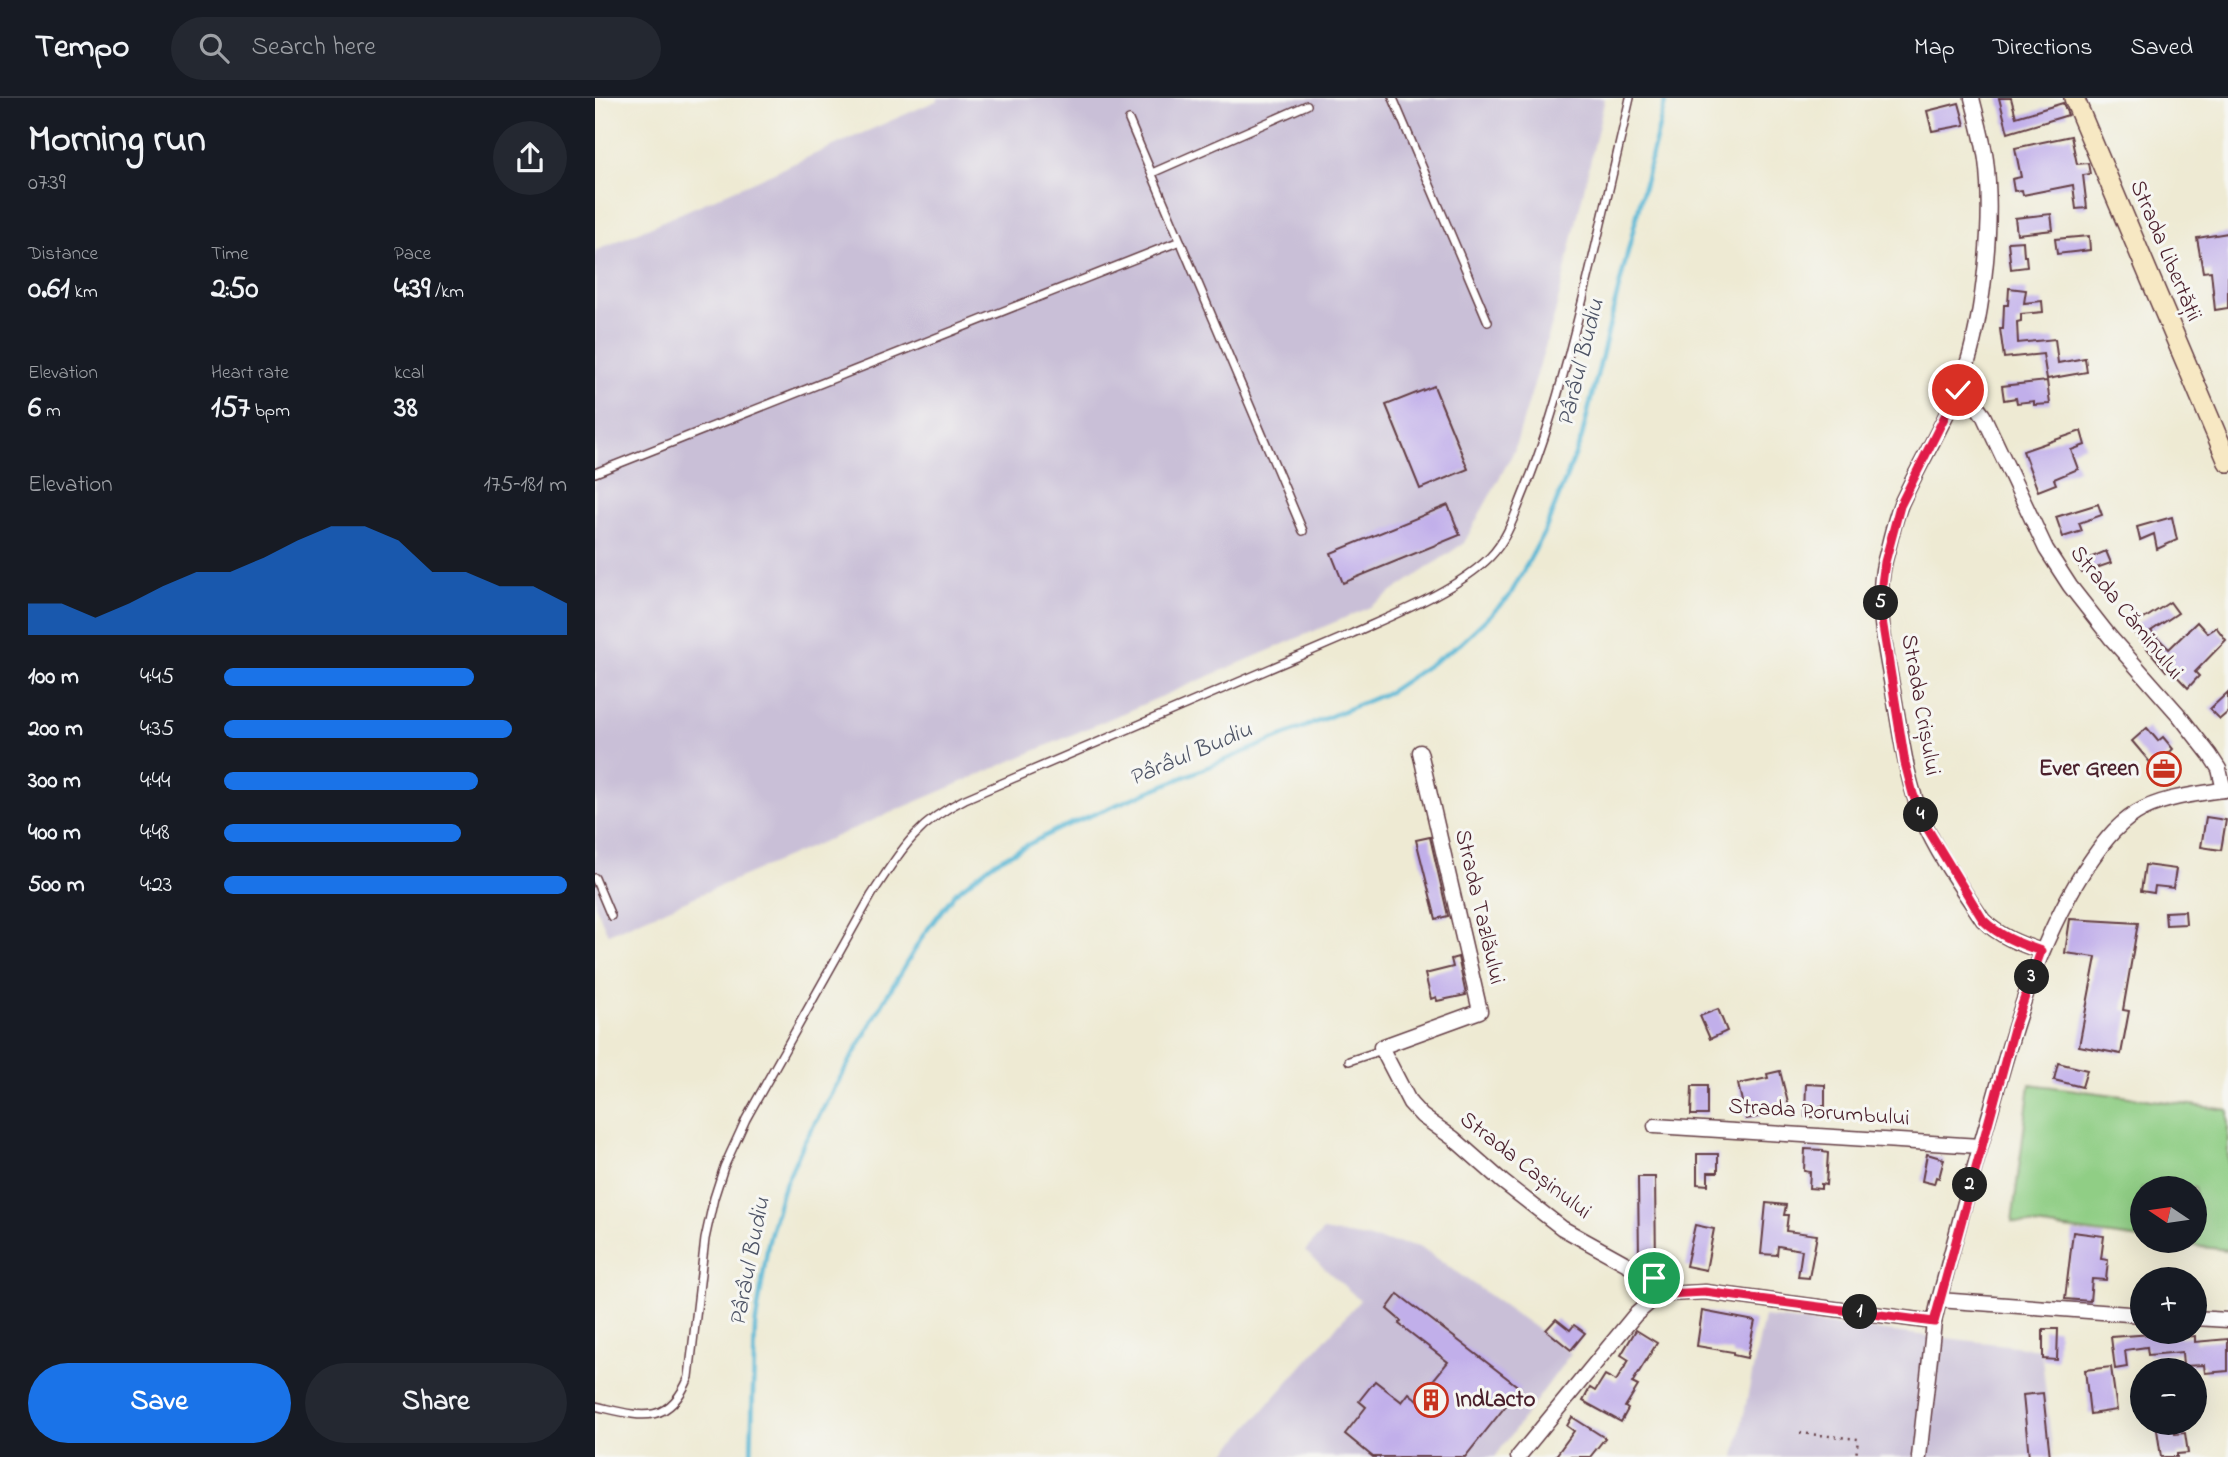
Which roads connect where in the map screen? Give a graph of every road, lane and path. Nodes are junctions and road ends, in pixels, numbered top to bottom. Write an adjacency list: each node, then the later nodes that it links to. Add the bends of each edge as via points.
1 (1393, 98): 9 (lane)
2 (1630, 98): 29 (lane, via 1559,396 1518,507 1490,557 1411,606 965,799 920,828 871,896 733,1146 705,1238 689,1377 681,1395 665,1410 639,1416)
3 (1972, 98): 10 (street, Strada Crișului, via 1986,158 1989,205 1978,313)
4 (2074, 98): 11 (main road, Strada Libertății)
5 (1307, 105): 7 (lane)
6 (1129, 120): 7 (lane)
7 (1152, 173): 8 (lane)
8 (1180, 241): 12 (lane); 13 (lane)
9 (1487, 322)
10 (1958, 390): 15 (street, Strada Căminului, via 1970,397 1983,415 2046,549 2070,586 2210,755); 18 (street, Strada Crișului, via 1900,506 1881,591 1883,631 1905,763 1924,823 1983,920 1993,930)
11 (2228, 462)
12 (595, 473)
13 (1303, 531)
14 (1420, 752): 19 (street, Strada Tazlăului, via 1480,1011)
15 (2226, 789): 18 (street, via 2158,803 2121,824 2105,839 2067,898)
16 (595, 878): 17 (lane)
17 (611, 916)
18 (2041, 951): 22 (street)
19 (1382, 1048): 20 (lane); 23 (street, Strada Cașinului, via 1422,1116 1562,1228 1663,1284)
20 (1349, 1061)
21 (1655, 1126): 22 (street, Strada Porumbului)
22 (1980, 1146): 24 (street)
23 (1667, 1294): 28 (street, via 1705,1292); 31 (street, via 1635,1315)
24 (1939, 1300): 25 (street); 28 (street)
25 (2130, 1314)
26 (2207, 1319): 27 (street)
27 (2228, 1320)
28 (1934, 1322): 33 (street)
29 (595, 1406)
30 (1800, 1433): 32 (path, via 1858,1439)
31 (1518, 1457)
32 (1856, 1457)
33 (1920, 1457)

